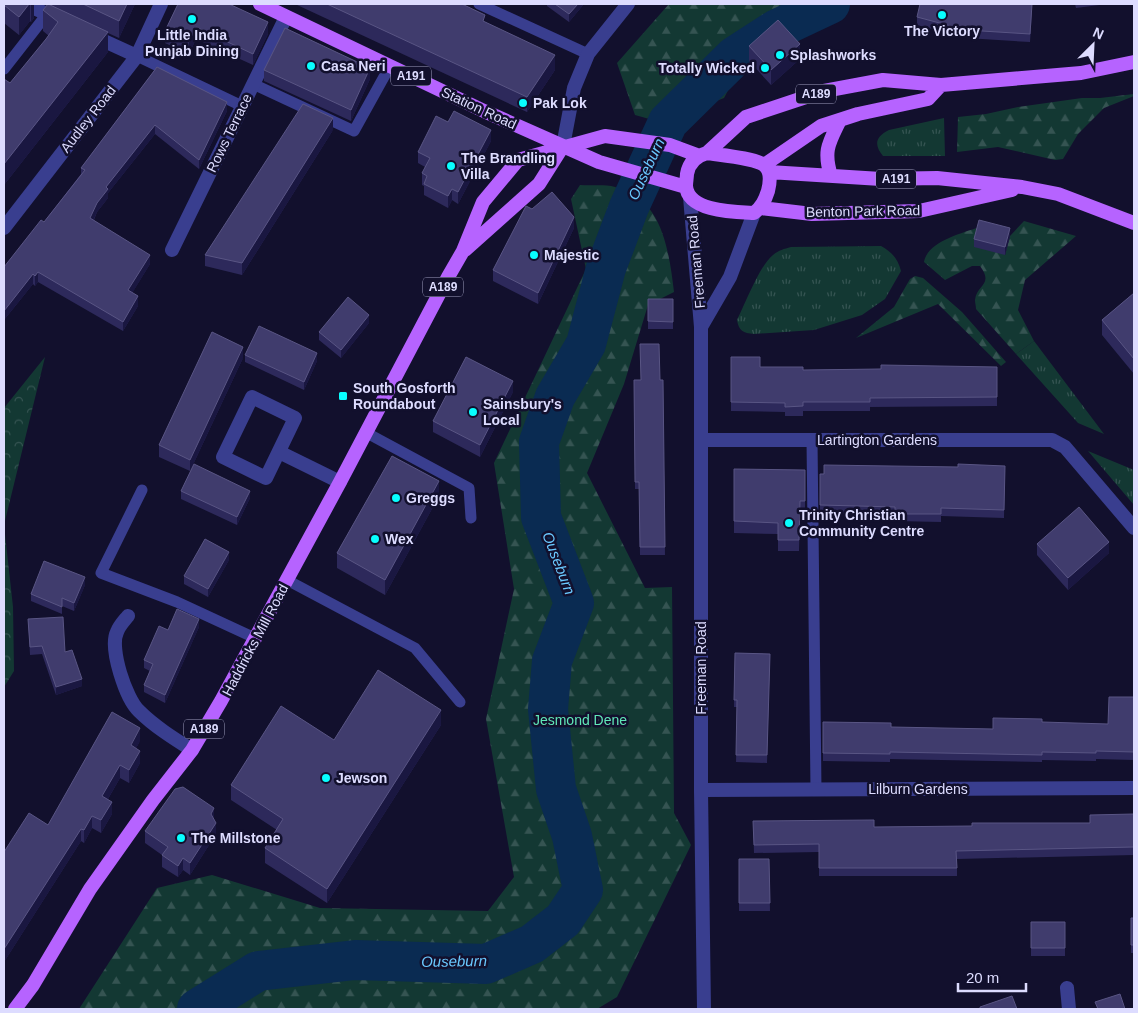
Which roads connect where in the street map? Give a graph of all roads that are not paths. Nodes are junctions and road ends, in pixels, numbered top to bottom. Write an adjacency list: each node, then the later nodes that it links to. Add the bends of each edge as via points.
1 (25, 4): 6 (street)
2 (161, 4): 9 (street, Audley Road)
3 (260, 4): 7 (main road, Station Road / A191)
4 (479, 4): 8 (lane)
5 (628, 4): 8 (street)
6 (47, 14): 9 (street); 12 (lane)
7 (286, 17): 11 (main road, Station Road / A191); 13 (street, Rows Terrace)
8 (588, 54): 17 (street, via 574,88)
9 (137, 56): 15 (lane); 25 (street, Audley Road)
10 (1134, 62): 14 (main road, A189, via 1081,73)
11 (390, 66): 13 (lane, via 354,131); 17 (main road, Station Road / A191)
12 (4, 70)
13 (253, 84): 15 (street, Rows Terrace)
14 (941, 85): 16 (main road, A189, via 928,99); 18 (main road, A189, via 883,80 824,91 746,117)
15 (242, 106): 26 (street, Rows Terrace)
16 (840, 120): 19 (main road, A189, via 821,126); 20 (main road, A189, via 826,158)
17 (563, 146): 18 (main road, A189, via 605,136 670,145); 22 (main road, Station Road, via 599,162 656,178); 27 (main road, Haddricks Mill Road / A189, via 539,184); 27 (main road, Haddricks Mill Road / A189, via 518,160 483,202)
18 (702, 154): 19 (main road, A189, via 752,161); 22 (main road, A189, via 688,166)
19 (767, 168): 20 (main road, Benton Park Road / A191); 23 (main road, via 769,186)
20 (831, 176): 21 (main road, Benton Park Road / A191, via 881,180 937,178)
21 (1022, 187): 23 (main road, Benton Park Road / A191, via 919,211 812,214); 24 (main road, Benton Park Road / A191, via 1058,194)
22 (688, 192): 23 (main road, via 703,206 717,210); 28 (street, Freeman Road)
23 (758, 211): 28 (street, Freeman Road, via 730,277)
24 (1134, 223)
25 (4, 228)
26 (172, 250)
27 (463, 252): 29 (main road, Haddricks Mill Road / A189)
28 (702, 327): 30 (street, Freeman Road)
29 (365, 432): 33 (main road, Haddricks Mill Road / A189); 35 (lane, via 469,488)
30 (702, 440): 31 (street, Lartington Gardens); 43 (street, Freeman Road)
31 (812, 440): 36 (street, Lartington Gardens, via 1052,440 1065,447); 44 (lane)
32 (279, 452): 32 (street, via 295,418 252,397 223,457 266,478); 33 (street)
33 (340, 482): 37 (main road, Haddricks Mill Road / A189)
34 (142, 490): 39 (lane, via 101,573 177,602)
35 (471, 518)
36 (1134, 528)
37 (287, 580): 39 (main road, Haddricks Mill Road / A189); 40 (lane, via 415,648)
38 (128, 616): 41 (street, via 116,633 114,649 119,674 137,710)
39 (255, 638): 41 (main road, Haddricks Mill Road / A189)
40 (460, 702)
41 (192, 750): 46 (main road, Haddricks Mill Road / A189, via 90,889 34,985)
42 (1134, 788): 44 (street, Lilburn Gardens)
43 (701, 790): 44 (street, Lilburn Gardens); 47 (street, Freeman Road)
44 (816, 790)
45 (1067, 988): 48 (street)
46 (15, 1009)
47 (704, 1009)
48 (1069, 1009)

